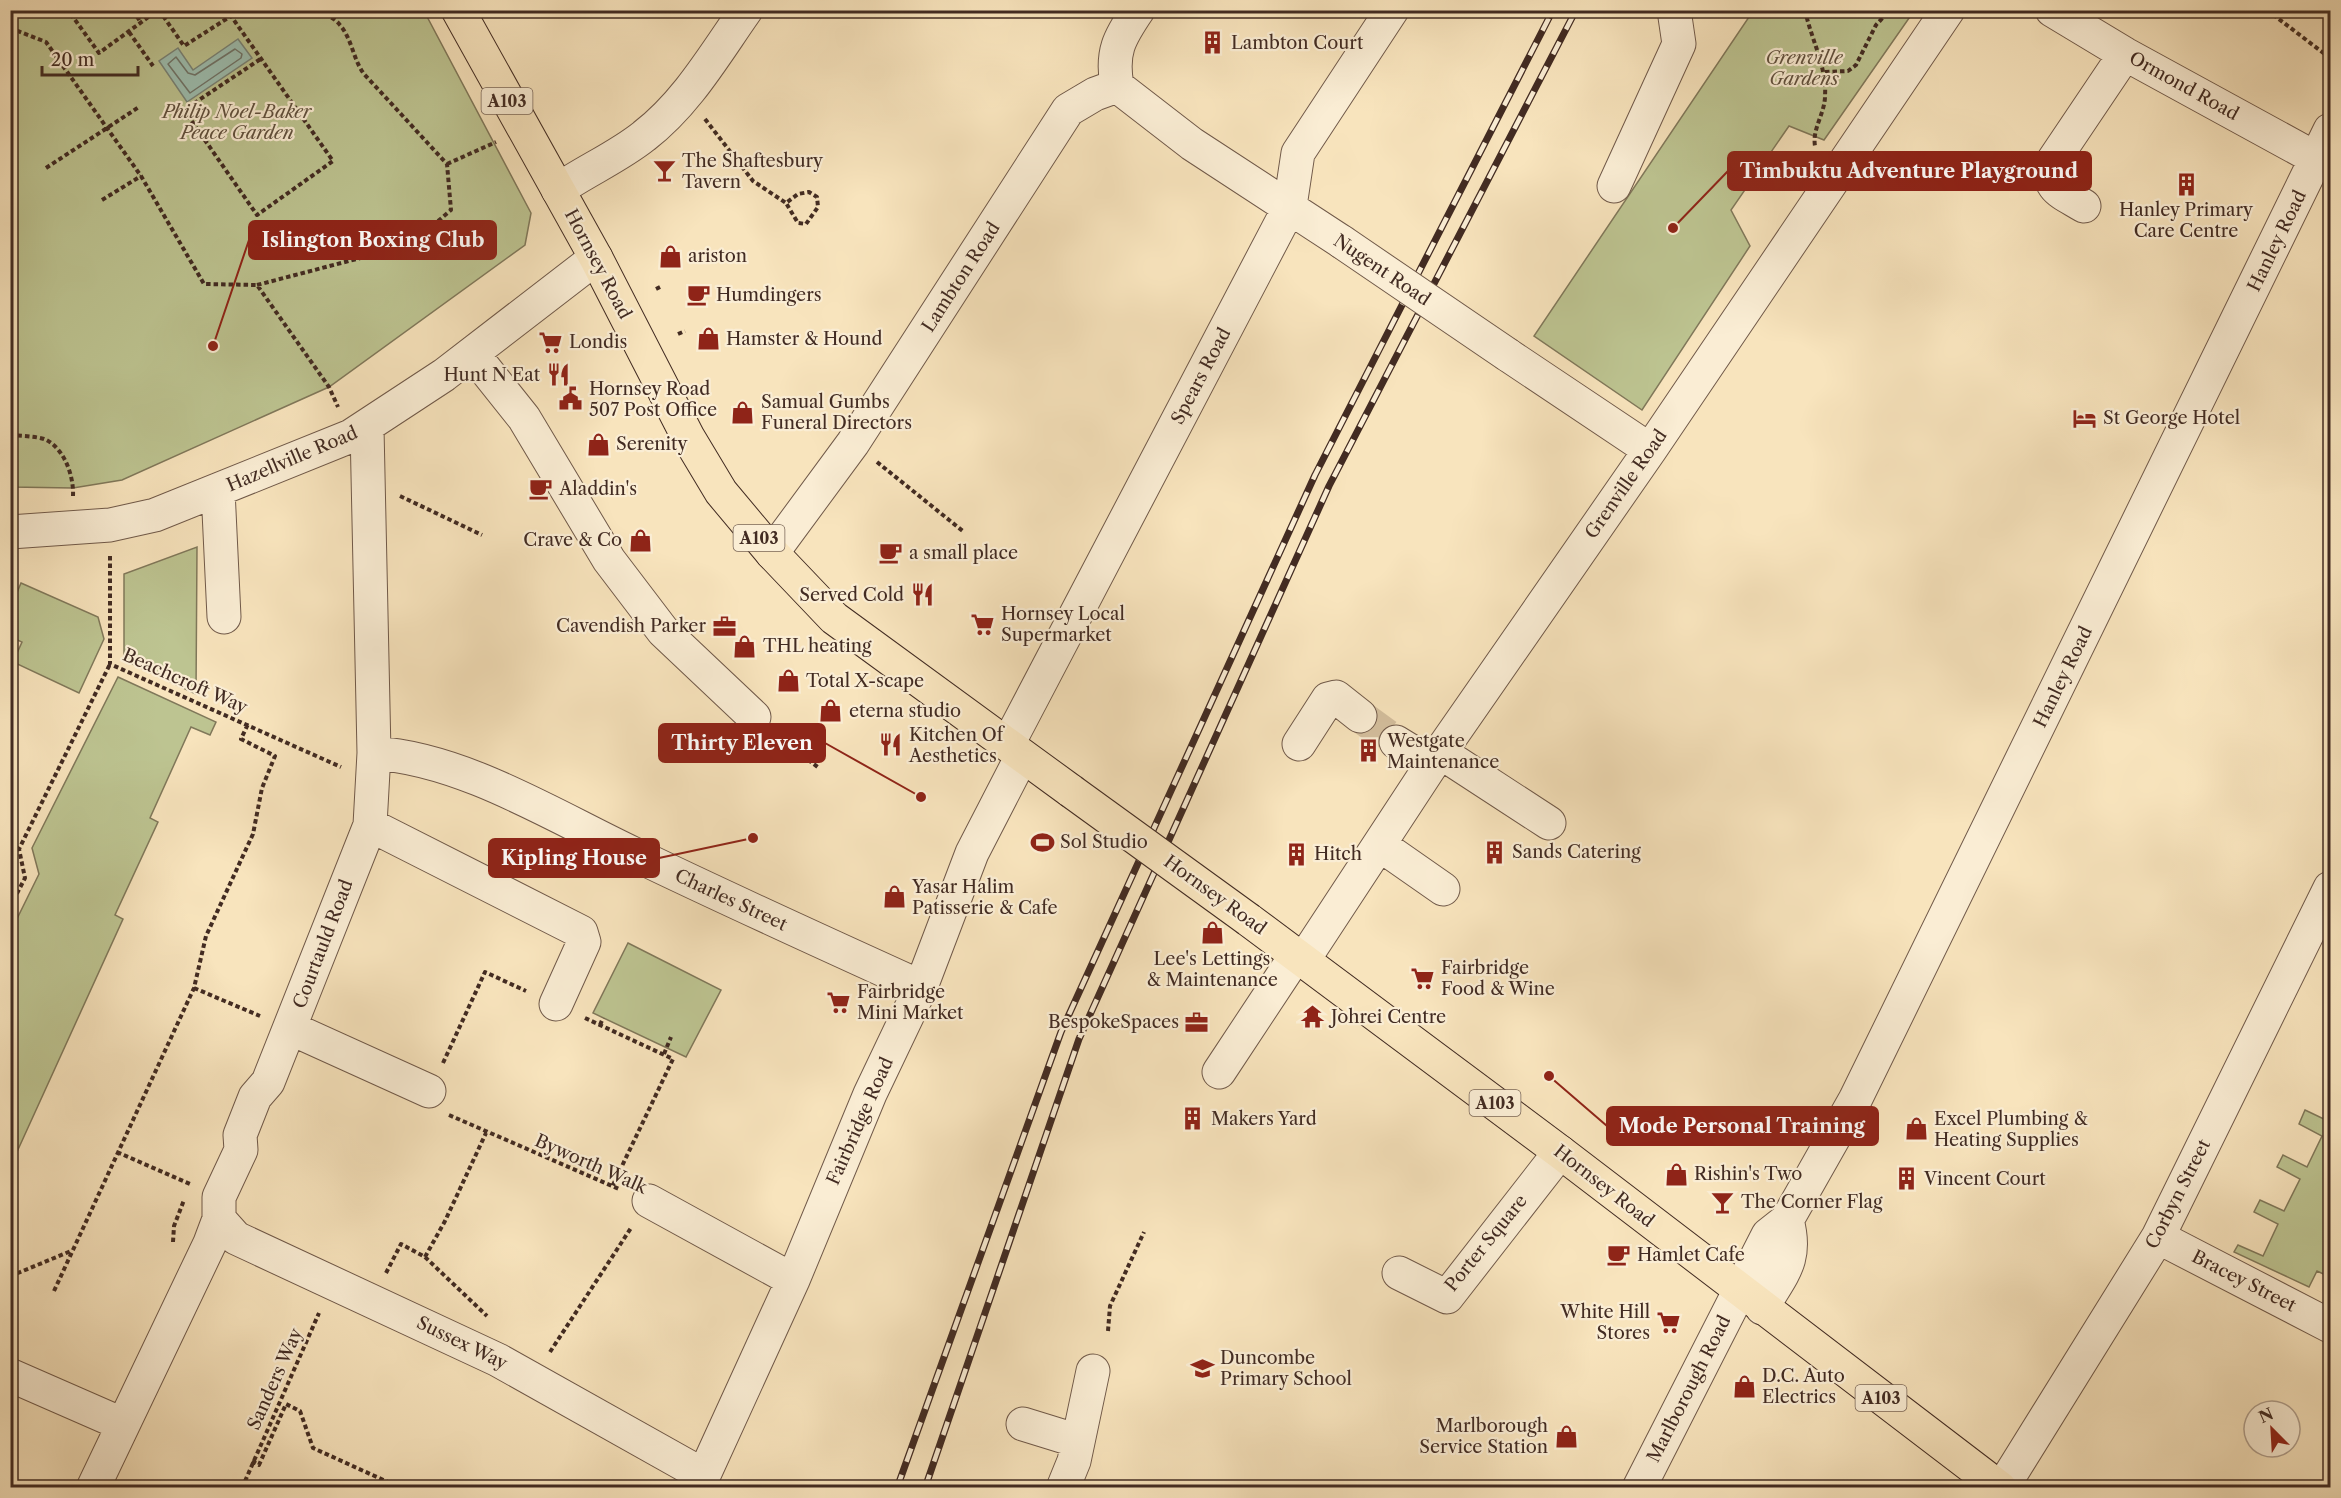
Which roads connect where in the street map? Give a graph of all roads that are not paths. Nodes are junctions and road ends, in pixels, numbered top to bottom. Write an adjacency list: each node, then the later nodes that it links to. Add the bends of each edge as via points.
1 (458, 10): 12 (main road, A103)
2 (746, 10): 12 (street, via 685,96 643,137)
3 (1138, 10): 9 (street, via 1120,37 1113,65)
4 (1392, 10): 13 (street, Spears Road, via 1298,153)
5 (1674, 10): 11 (street, via 1679,44)
6 (1948, 10): 18 (street, Grenville Road)
7 (2052, 10): 8 (street, Ormond Road)
8 (2125, 54): 10 (street, Ormond Road); 14 (street, via 2053,161 2049,174 2055,188)
9 (1117, 86): 13 (street, Nugent Road, via 1192,144); 21 (street, Lambton Road, via 1068,110 853,443)
10 (2324, 145): 47 (street, Hanley Road, via 1855,1100 1787,1220 1768,1235)
11 (1614, 186)
12 (558, 190): 15 (main road, Hornsey Road / A103)
13 (1290, 206): 18 (street, Nugent Road, bridge); 27 (street, Spears Road)
14 (2084, 206)
15 (596, 258): 16 (street, Hazellville Road); 21 (main road, Hornsey Road / A103, via 688,437 721,492)
16 (473, 354): 17 (street, Hazellville Road); 24 (street, via 524,418 609,560 663,631)
17 (359, 432): 19 (street, Hazellville Road); 29 (street, Courtauld Road, via 368,479)
18 (1650, 450): 28 (street, Grenville Road)
19 (218, 490): 20 (street, Hazellville Road, via 155,515 110,525); 22 (street)
20 (10, 532)
21 (772, 553): 27 (main road, Hornsey Road / A103, via 834,618)
22 (224, 617)
23 (1360, 716): 26 (street, via 1336,698 1328,699)
24 (754, 717)
25 (1396, 741): 28 (street)
26 (1299, 744)
27 (1015, 750): 35 (main road, Hornsey Road / A103, bridge); 36 (street, Fairbridge Road)
28 (1436, 758): 30 (street); 32 (street, Grenville Road)
29 (374, 768): 31 (street, Courtauld Road); 36 (street, Charles Street, via 410,756 435,763 501,790)
30 (1549, 823)
31 (370, 825): 37 (street, via 581,932 584,942); 38 (street, Courtauld Road)
32 (1380, 845): 34 (street); 35 (street, Grenville Road)
33 (2331, 888): 44 (street, Corbyn Street)
34 (1443, 889)
35 (1300, 956): 39 (street, Grenville Road); 41 (main road, Hornsey Road / A103)
36 (921, 987): 46 (street, Fairbridge Road, via 870,1094)
37 (556, 1005)
38 (290, 1028): 40 (street); 43 (street, Courtauld Road, via 240,1135 241,1150 219,1197)
39 (1219, 1072)
40 (429, 1091)
41 (1560, 1152): 45 (street, Porter Square, via 1447,1297); 47 (main road, Hornsey Road / A103)
42 (649, 1201): 46 (street)
43 (219, 1219): 51 (street, Courtauld Road); 54 (street, Sussex Way, via 236,1238 532,1379)
44 (2158, 1237): 48 (street, Bracey Street); 58 (street, Corbyn Street)
45 (1399, 1273)
46 (793, 1280): 54 (street, Fairbridge Road)
47 (1750, 1299): 57 (street, Marlborough Road); 58 (main road, Hornsey Road / A103)
48 (2331, 1326)
49 (1092, 1371): 53 (street)
50 (10, 1375): 51 (street)
51 (122, 1424): 55 (street, Courtauld Road)
52 (1023, 1425): 53 (street)
53 (1078, 1441): 56 (street)
54 (701, 1481)
55 (93, 1488)
56 (1063, 1488)
57 (1639, 1488)
58 (2001, 1488)

